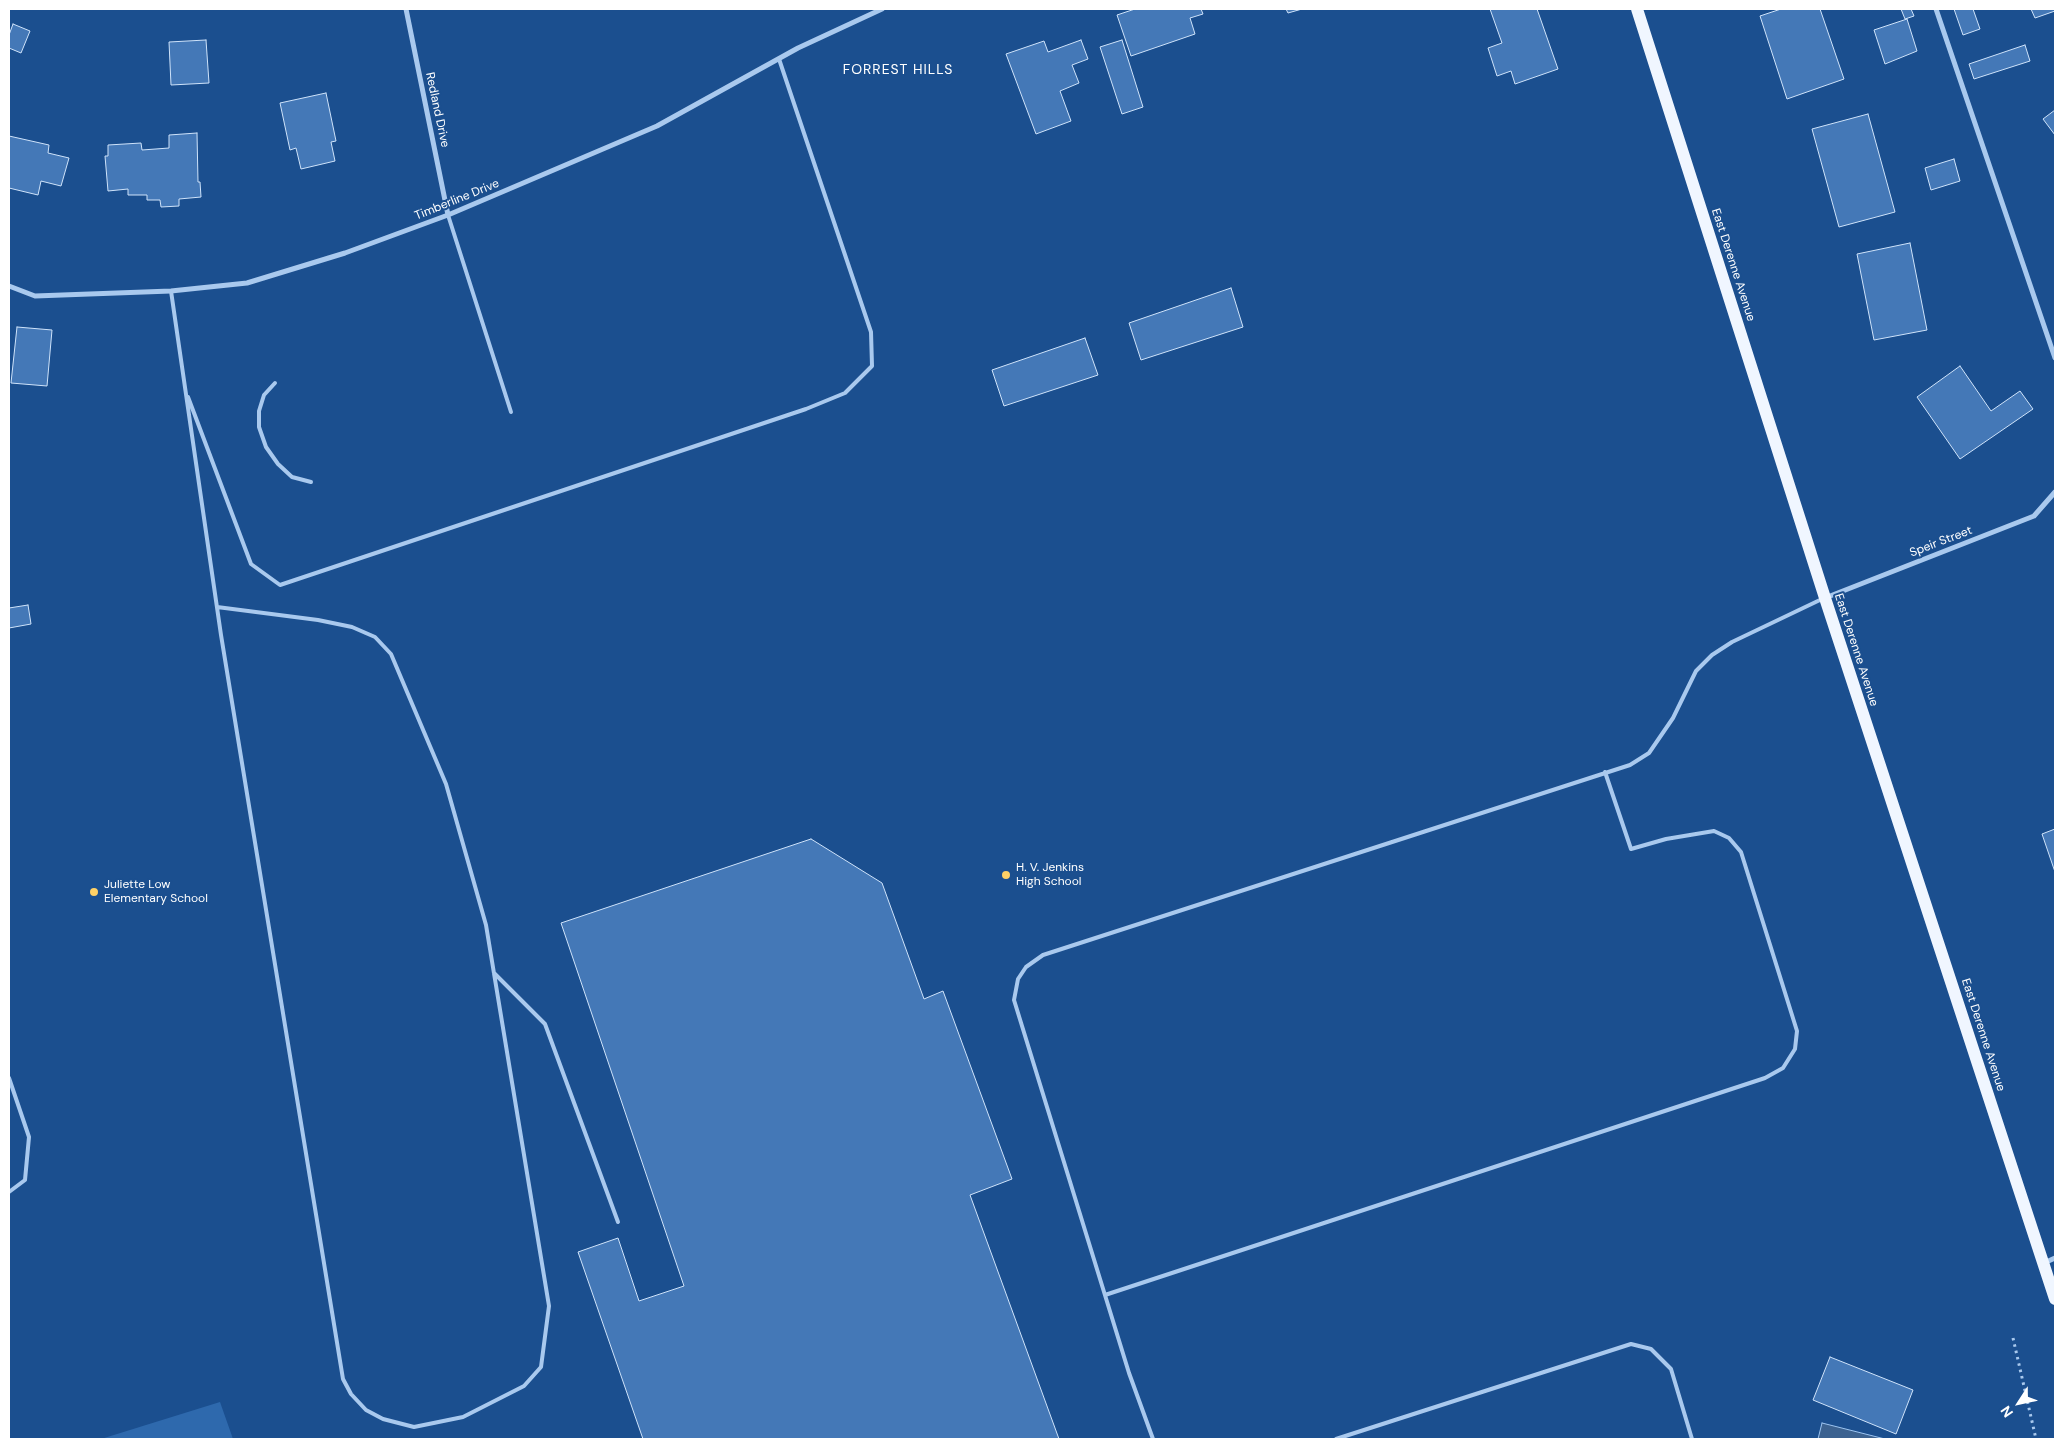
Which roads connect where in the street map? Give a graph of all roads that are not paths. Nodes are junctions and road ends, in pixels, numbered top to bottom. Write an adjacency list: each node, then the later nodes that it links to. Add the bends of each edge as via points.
1 (406, 9): 6 (street, Redland Drive)
2 (882, 9): 5 (street, Timberline Drive)
3 (1637, 9): 15 (main road, East Derenne Avenue)
4 (1936, 9): 9 (street)
5 (779, 59): 6 (street, Timberline Drive, via 656,126); 11 (lane, via 871,332 872,366 845,393 797,412 280,585 251,564)
6 (448, 215): 8 (street, Timberline Drive, via 345,253 247,283); 12 (lane)
7 (9, 286): 8 (street, Timberline Drive, via 34,296)
8 (171, 291): 11 (lane)
9 (2055, 358)
10 (275, 383): 13 (lane, via 264,395 259,410 259,427 266,447 292,477)
11 (185, 389): 16 (lane)
12 (511, 412)
13 (311, 482)
14 (2055, 492): 15 (street, Speir Street, via 2034,516)
15 (1825, 598): 17 (lane, via 1732,642 1712,655 1696,671 1674,718 1649,753 1630,764); 22 (main road, East Derenne Avenue)
16 (217, 607): 18 (lane, via 352,627 375,637 391,654 446,784 486,925); 18 (lane, via 343,1379 351,1394 366,1410 383,1419 414,1427 463,1417 524,1386 541,1367 549,1306)
17 (1605, 772): 23 (lane, via 1043,955 1026,967 1018,979 1014,1000); 23 (lane, via 1631,849 1714,831 1729,838 1741,852 1797,1031 1795,1049 1783,1068 1748,1084)
18 (493, 972): 21 (lane, via 545,1024)
19 (9, 1078): 20 (lane, via 29,1137 25,1180)
20 (9, 1192)
21 (618, 1222)
22 (2050, 1261): 24 (main road, East Derenne Avenue)
23 (1105, 1295): 25 (lane)
24 (2055, 1299)
25 (1153, 1439)
26 (1336, 1439): 27 (lane, via 1631,1344 1651,1349 1671,1369)
27 (1692, 1439)

